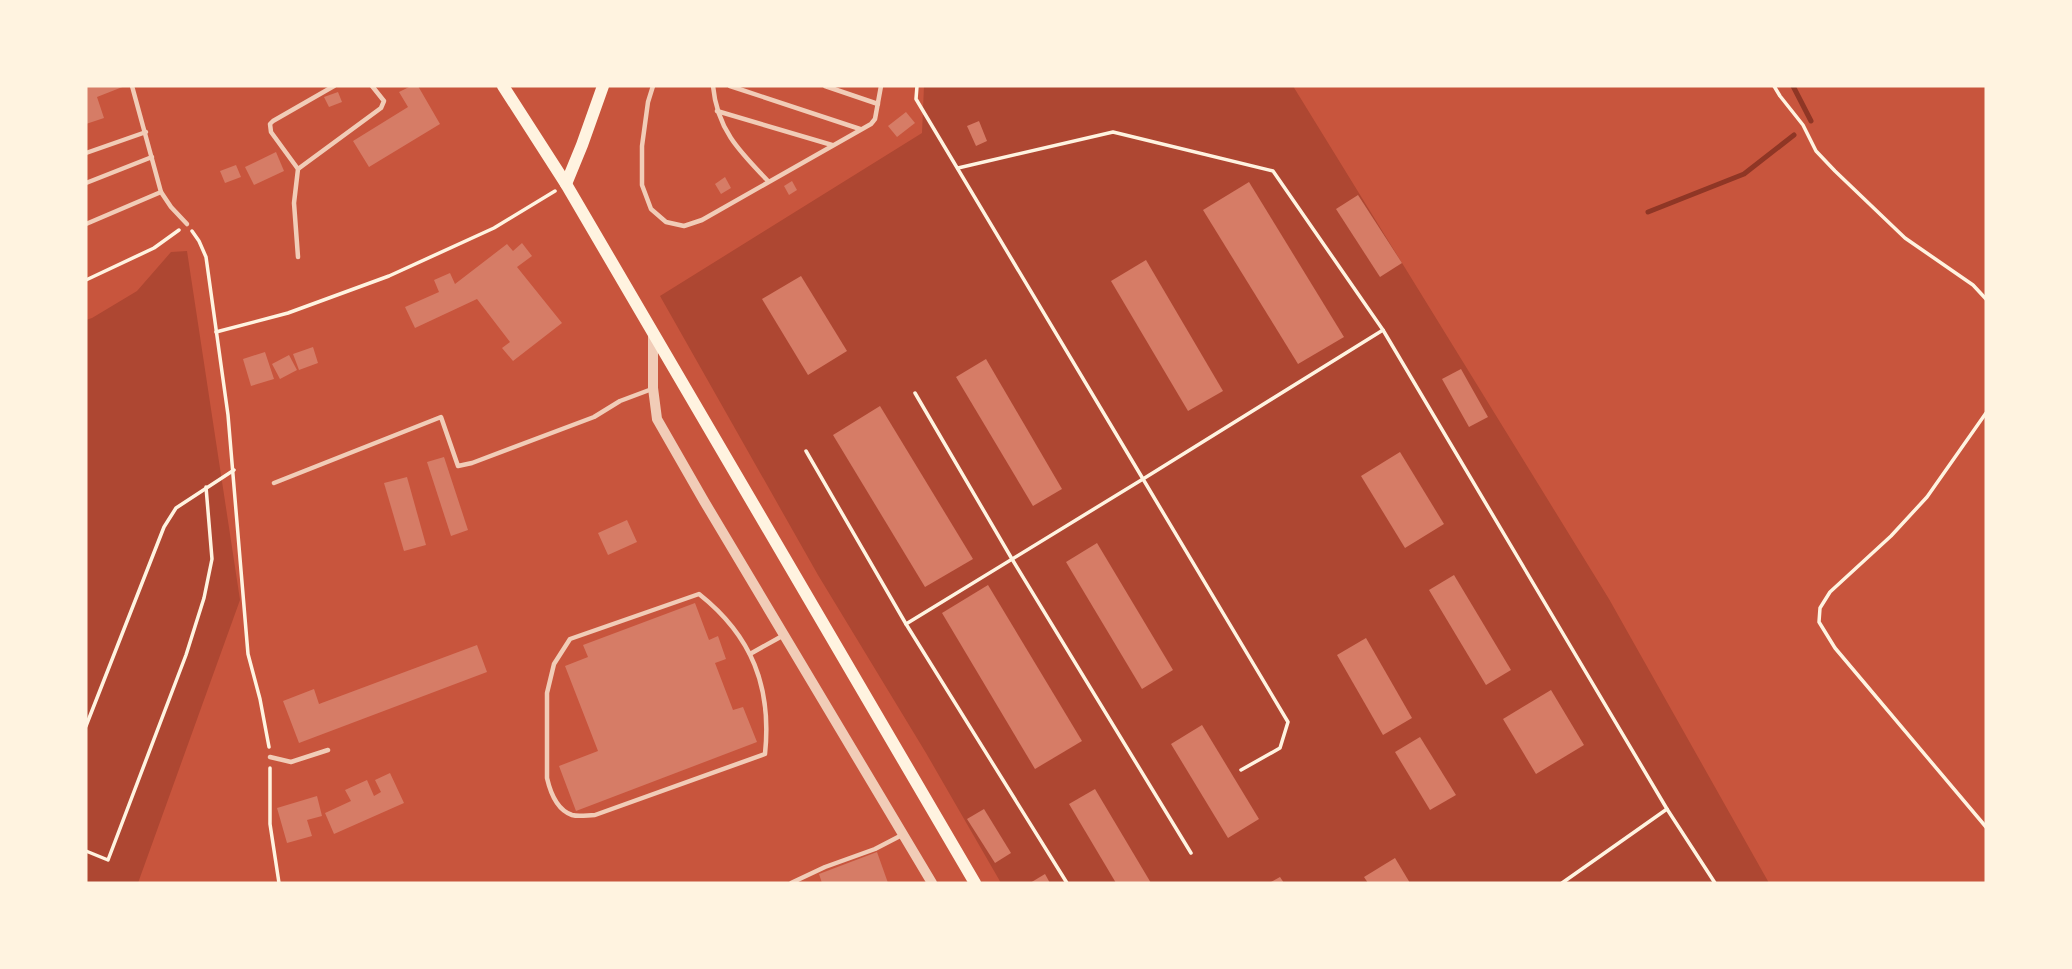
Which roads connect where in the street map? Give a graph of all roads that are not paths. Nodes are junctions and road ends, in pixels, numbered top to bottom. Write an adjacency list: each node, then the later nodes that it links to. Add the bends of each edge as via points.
1 (132, 86): 14 (lane)
2 (334, 86): 18 (lane, via 270,124)
3 (372, 86): 18 (lane, via 384,101 381,108)
4 (503, 86): 21 (main road)
5 (603, 86): 21 (main road)
6 (653, 86): 19 (lane, via 642,146 642,185 651,209 666,222 684,226 702,220)
7 (713, 86): 12 (lane)
8 (730, 86): 13 (lane)
9 (825, 86): 11 (lane)
10 (881, 86): 11 (lane)
11 (878, 104): 13 (lane, via 874,121)
12 (717, 111): 15 (lane); 19 (lane, via 728,136)
13 (861, 130): 15 (lane)
14 (146, 132): 16 (lane); 17 (lane)
15 (833, 145): 19 (lane)
16 (86, 153)
17 (152, 157): 20 (lane); 22 (lane)
18 (298, 169): 25 (lane, via 294,203)
19 (768, 181)
20 (86, 183)
21 (566, 184): 26 (main road)
22 (161, 192): 23 (lane); 24 (lane)
23 (86, 224)
24 (187, 224)
25 (298, 257)
26 (653, 333): 27 (street); 36 (main road)
27 (653, 388): 28 (lane, via 594,417 472,463 458,466 441,417); 29 (street, via 657,419)
28 (274, 483)
29 (785, 634): 30 (lane); 33 (street)
30 (750, 654): 30 (lane, via 728,621 699,594 570,639 554,664 547,693 547,778 565,811 595,814 765,754 767,713)
31 (328, 750): 32 (lane, via 291,762)
32 (270, 757)
33 (902, 835): 34 (lane); 35 (street)
34 (791, 883)
35 (932, 883)
36 (975, 883)

